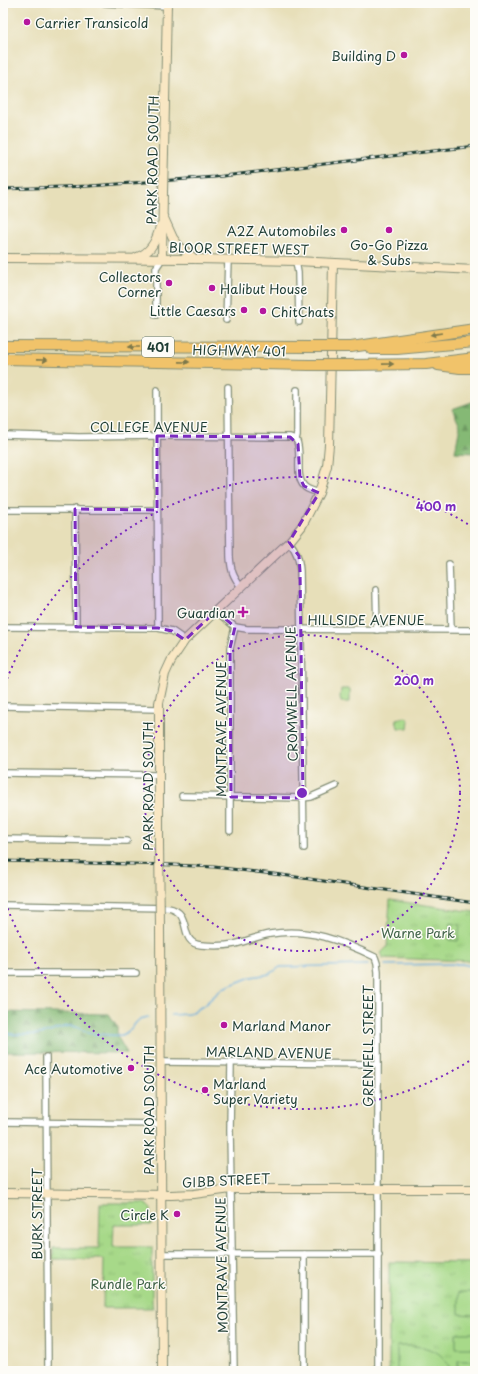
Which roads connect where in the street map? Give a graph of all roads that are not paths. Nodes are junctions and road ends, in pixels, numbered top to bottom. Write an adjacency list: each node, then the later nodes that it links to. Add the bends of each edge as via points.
1 (105, 3): 2 (street)
2 (168, 5): 3 (main road, PARK ROAD SOUTH, bridge)
3 (163, 216): 5 (main road, via 155,241 147,253); 6 (main road, PARK ROAD SOUTH); 7 (main road, via 172,238)
4 (3, 258): 5 (main road, BLOOR STREET WEST)
5 (131, 258): 6 (main road, BLOOR STREET WEST)
6 (162, 259): 7 (main road, BLOOR STREET WEST); 12 (street, PARK ROAD SOUTH, via 156,268)
7 (195, 259): 8 (main road, BLOOR STREET WEST)
8 (228, 260): 9 (main road, BLOOR STREET WEST); 13 (street)
9 (296, 261): 10 (main road, BLOOR STREET WEST); 14 (street)
10 (333, 263): 11 (main road, BLOOR STREET WEST); 30 (main road, PARK ROAD SOUTH, via 330,445)
11 (475, 270)
12 (156, 315)
13 (226, 320)
14 (299, 322)
15 (475, 329): 18 (highway, one-way to 18)
16 (475, 342): 18 (highway, HIGHWAY 401 / 401, via 397,349)
17 (3, 346): 18 (highway, HIGHWAY 401 / 401, one-way to 17, bridge)
18 (351, 347)
19 (475, 358): 21 (highway, HIGHWAY 401 / 401)
20 (3, 359): 21 (highway, HIGHWAY 401 / 401, one-way to 21, bridge, via 309,365)
21 (426, 364): 22 (highway)
22 (475, 368)
23 (228, 387): 28 (street)
24 (157, 390): 27 (street)
25 (297, 390): 29 (street)
26 (3, 435): 27 (street, COLLEGE AVENUE, via 79,438)
27 (157, 436): 28 (street, COLLEGE AVENUE); 33 (street)
28 (228, 437): 29 (street, COLLEGE AVENUE); 36 (street, via 231,570)
29 (296, 439): 30 (street, via 300,478 304,486)
30 (318, 493): 34 (main road, PARK ROAD SOUTH, via 302,526)
31 (75, 509): 32 (street); 33 (street); 40 (street)
32 (3, 510)
33 (157, 510): 42 (street)
34 (289, 542): 36 (main road, PARK ROAD SOUTH); 44 (street, CROMWELL AVENUE, via 299,556)
35 (449, 564): 43 (street)
36 (241, 587): 38 (main road, PARK ROAD SOUTH)
37 (376, 590): 45 (street)
38 (216, 611): 41 (street); 47 (main road, PARK ROAD SOUTH)
39 (3, 627): 40 (street)
40 (76, 627): 42 (street)
41 (235, 627): 44 (street, HILLSIDE AVENUE); 54 (street, MONTRAVE AVENUE, via 230,648)
42 (158, 628): 47 (street, via 172,631)
43 (451, 629): 45 (street, HILLSIDE AVENUE); 46 (street, HILLSIDE AVENUE)
44 (301, 630): 45 (street, HILLSIDE AVENUE); 55 (street, CROMWELL AVENUE)
45 (377, 630)
46 (475, 630)
47 (185, 640): 49 (main road, PARK ROAD SOUTH, via 166,674)
48 (3, 706): 49 (street)
49 (158, 708): 51 (main road, PARK ROAD SOUTH)
50 (3, 773): 51 (street)
51 (158, 774): 64 (main road, PARK ROAD SOUTH, bridge)
52 (336, 786): 55 (street)
53 (182, 796): 54 (street)
54 (231, 798): 55 (street); 56 (street, MONTRAVE AVENUE)
55 (303, 798): 59 (street, CROMWELL AVENUE)
56 (230, 831)
57 (3, 839): 58 (street)
58 (127, 841)
59 (304, 848)
60 (3, 905): 66 (street, GRENFELL STREET, via 168,908 181,915 186,934 194,943 201,945 233,944 271,934 305,932 341,941 375,957 377,963)
61 (3, 973): 62 (street)
62 (136, 973)
63 (46, 1057): 68 (street, BURK STREET)
64 (160, 1062): 65 (street, MARLAND AVENUE); 69 (main road, PARK ROAD SOUTH)
65 (231, 1063): 66 (street, MARLAND AVENUE); 70 (street, MONTRAVE AVENUE)
66 (378, 1064): 71 (street, GRENFELL STREET)
67 (3, 1122): 68 (street)
68 (46, 1122): 69 (street); 74 (street, BURK STREET)
69 (160, 1124): 75 (main road, PARK ROAD SOUTH)
70 (231, 1189): 71 (main road, GIBB STREET); 75 (main road, GIBB STREET); 76 (street, MONTRAVE AVENUE)
71 (378, 1189): 72 (main road, GIBB STREET); 79 (street, GRENFELL STREET)
72 (475, 1189)
73 (3, 1193): 74 (main road, GIBB STREET)
74 (47, 1194): 75 (main road, GIBB STREET); 80 (street, BURK STREET)
75 (161, 1195): 77 (main road, PARK ROAD SOUTH)
76 (232, 1253): 77 (street); 78 (street); 82 (street, MONTRAVE AVENUE)
77 (161, 1254): 81 (main road, PARK ROAD SOUTH)
78 (304, 1254): 79 (street); 83 (street)
79 (379, 1254): 84 (street, GRENFELL STREET)
80 (48, 1371)
81 (162, 1371)
82 (234, 1371)
83 (304, 1371)
84 (378, 1371)

